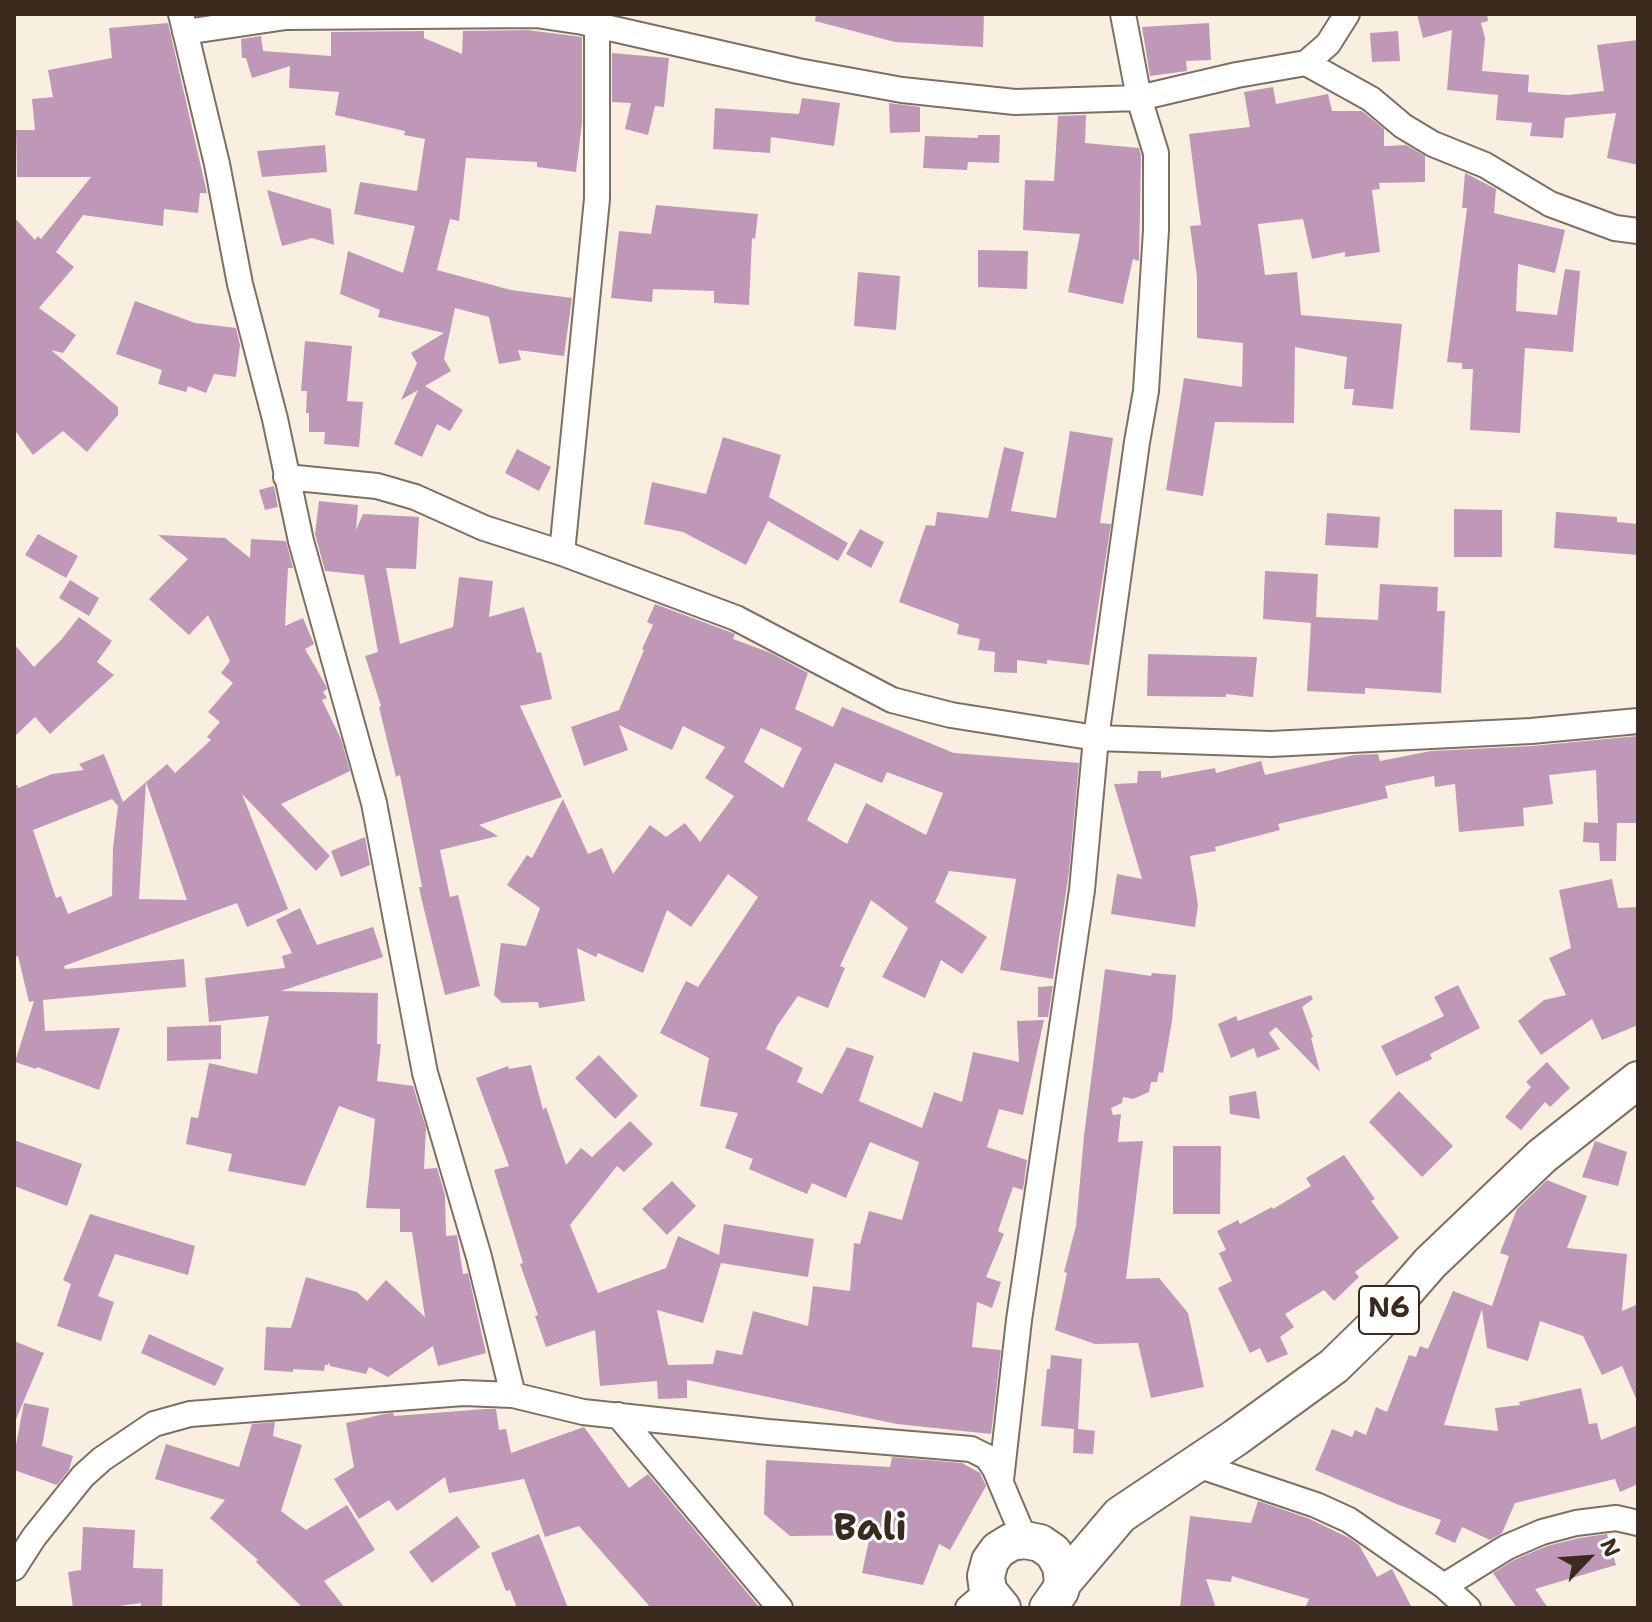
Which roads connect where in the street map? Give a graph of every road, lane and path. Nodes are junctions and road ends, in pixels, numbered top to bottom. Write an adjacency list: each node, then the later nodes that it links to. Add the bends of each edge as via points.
1 (1123, 14): 7 (street)
2 (1347, 14): 6 (street, via 1328,44)
3 (536, 15): 4 (street); 5 (street)
4 (183, 23): 9 (street)
5 (597, 26): 7 (street, via 902,90 1015,102); 10 (street, via 597,199)
6 (1306, 63): 7 (street); 8 (street, via 1371,99 1433,144 1485,165 1550,204)
7 (1139, 98): 12 (street, via 1156,153 1157,192 1146,391)
8 (1638, 231)
9 (286, 477): 10 (street, via 377,486); 14 (street, via 374,803 425,1073)
10 (562, 553): 12 (street, via 736,618 892,700)
11 (1638, 721): 12 (street, via 1271,744)
12 (1096, 738): 17 (street, via 1082,890)
13 (1638, 1080): 16 (highway, N6, via 1542,1156 1430,1263 1334,1366)
14 (513, 1395): 15 (street); 21 (street, via 359,1400 190,1414 154,1424 83,1476)
15 (618, 1415): 17 (street, via 971,1449 987,1457); 25 (street)
16 (1194, 1464): 18 (highway, N6); 22 (street, via 1349,1520)
17 (1001, 1480): 20 (street)
18 (1120, 1515): 20 (highway, N6); 23 (highway, N6)
19 (1638, 1523): 22 (street, via 1616,1518 1542,1532)
20 (1032, 1541): 23 (highway, N6, via 1053,1552 1061,1566); 24 (highway, N6, via 1011,1542 998,1550 986,1576)
21 (14, 1568)
22 (1444, 1586): 26 (street)
23 (1060, 1597)
24 (986, 1602)
25 (780, 1608)
26 (1468, 1608)

